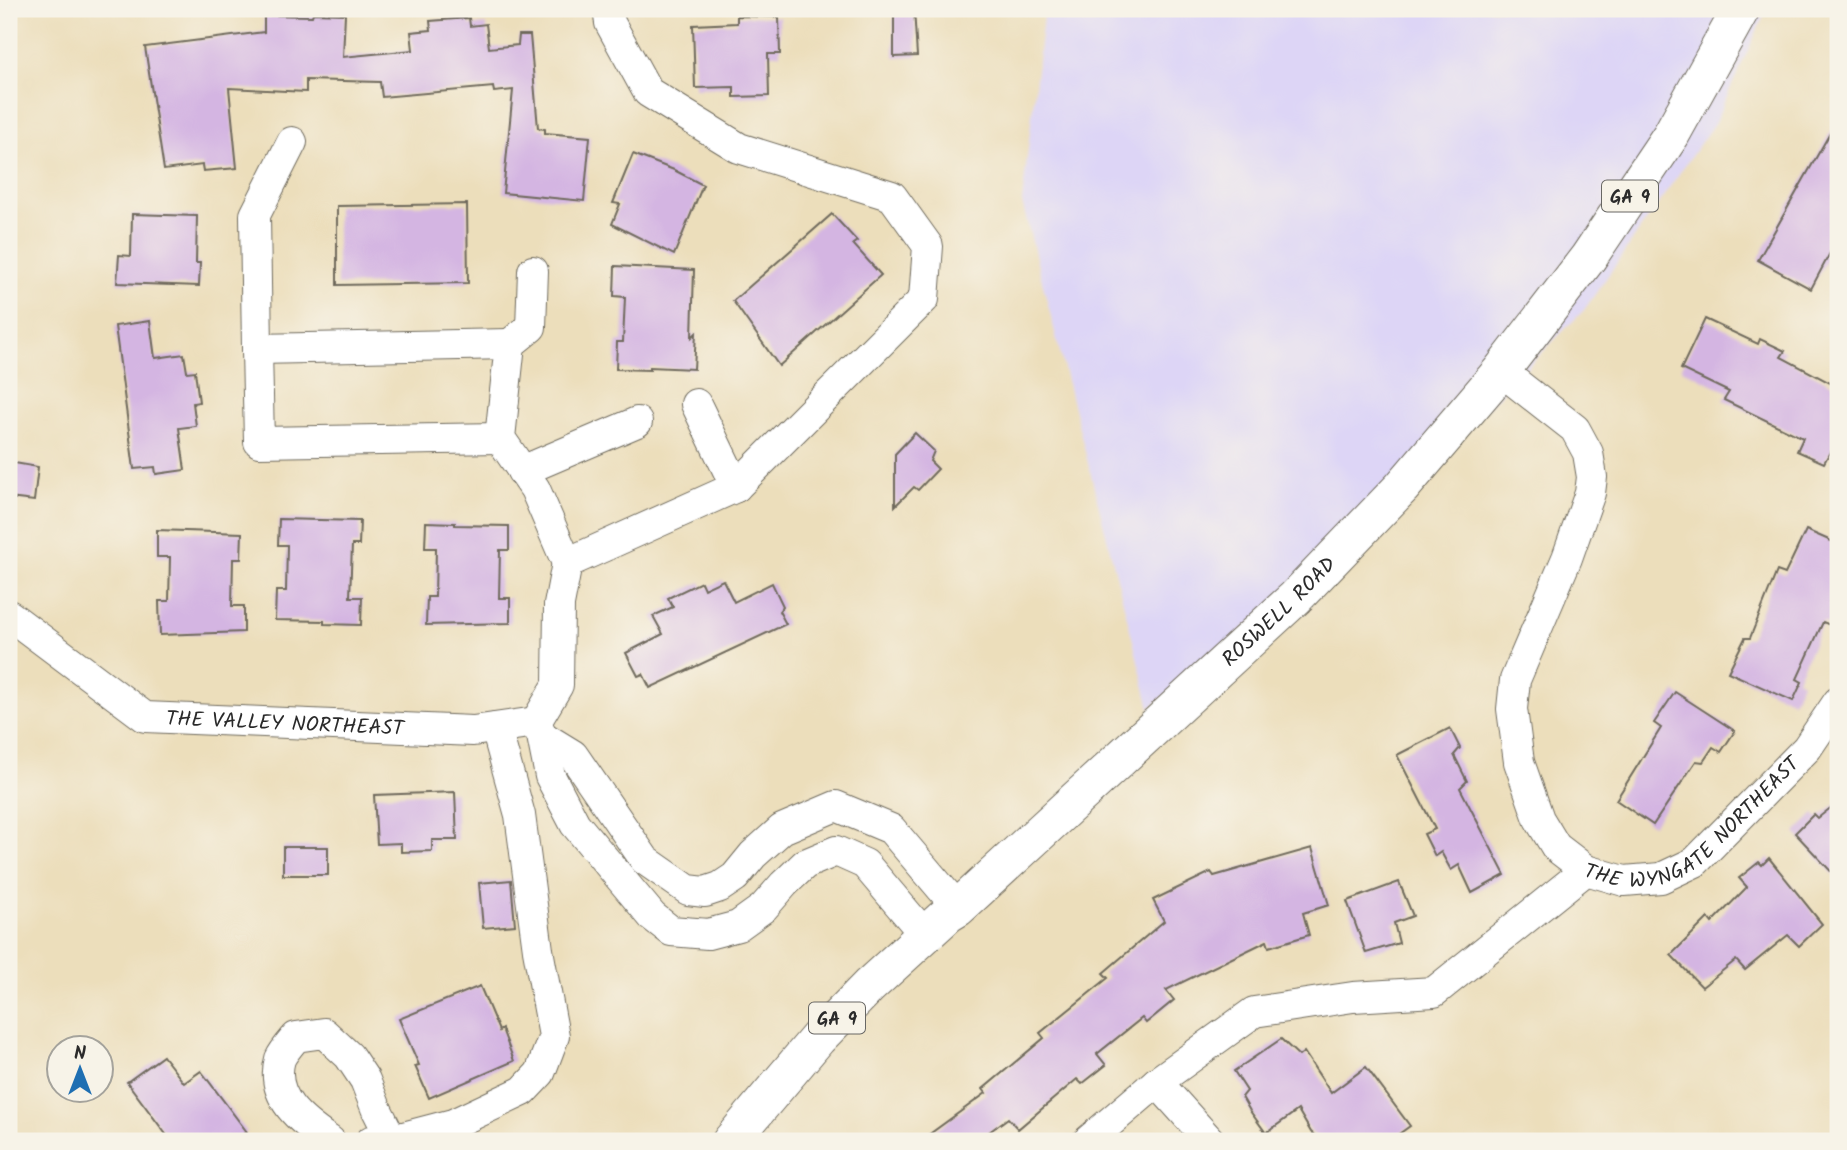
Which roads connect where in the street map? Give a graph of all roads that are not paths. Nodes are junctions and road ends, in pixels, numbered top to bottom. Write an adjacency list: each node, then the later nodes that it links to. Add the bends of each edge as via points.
1 (608, 9): 12 (street, via 610,23 648,92 740,148 892,196 928,246 924,299)
2 (1741, 9): 7 (main road, ROSWELL ROAD / GA 9, via 1671,135 1588,258)
3 (292, 142): 6 (street, via 255,215)
4 (533, 271): 5 (street, via 531,327)
5 (510, 344): 6 (street); 10 (street)
6 (257, 349): 10 (street, via 259,442)
7 (1501, 371): 18 (street, THE WYNGATE NORTHEAST, via 1575,429 1588,453 1590,493 1515,680 1512,709 1519,762 1539,819 1556,847); 19 (main road, ROSWELL ROAD / GA 9, via 1402,487 1295,598)
8 (696, 404): 12 (street)
9 (637, 422): 11 (street)
10 (500, 438): 11 (street)
11 (522, 471): 13 (street, via 535,489)
12 (736, 486): 13 (street)
13 (566, 563): 17 (street, via 559,605 558,685)
14 (9, 615): 16 (street, THE VALLEY NORTHEAST, via 145,717 473,731)
15 (1838, 702): 18 (street, THE WYNGATE NORTHEAST, via 1807,748 1695,862 1661,878 1624,881)
16 (496, 728): 17 (street, THE VALLEY NORTHEAST); 23 (street, via 520,815 554,1036 540,1073 523,1091 453,1124)
17 (539, 729): 19 (street, via 573,755 645,860 688,890 705,892 720,887 782,828 836,806 891,829); 20 (street, via 550,776 575,824 652,916 671,931 708,934 738,926 763,908 805,864 836,852 865,864)
18 (1586, 870): 21 (street, via 1434,992 1353,997 1254,1012)
19 (957, 908): 20 (main road, ROSWELL ROAD / GA 9)
20 (925, 935): 24 (main road, ROSWELL ROAD / GA 9, via 818,1038)
21 (1157, 1083): 25 (street); 26 (street)
22 (330, 1141): 23 (street, via 302,1122 279,1090 280,1058 296,1037 324,1033 349,1056 376,1108)
23 (382, 1141)
24 (731, 1141)
25 (1088, 1141)
26 (1210, 1141)

